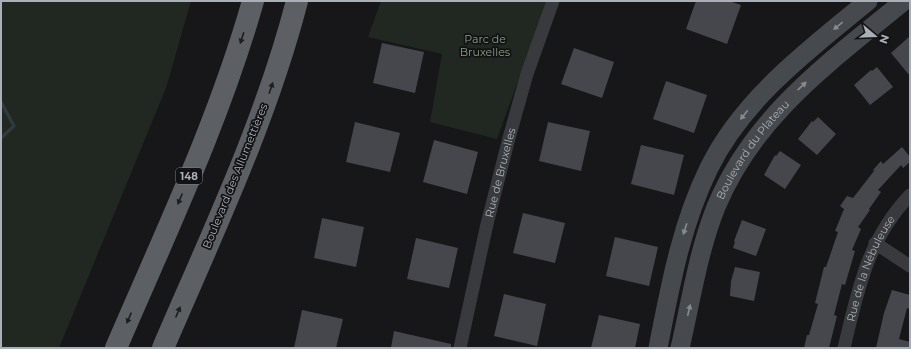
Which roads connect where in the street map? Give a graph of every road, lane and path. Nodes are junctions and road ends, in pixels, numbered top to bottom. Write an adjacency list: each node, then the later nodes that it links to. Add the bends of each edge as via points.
1 (253, 1): 9 (highway, 148, one-way to 9, via 216,114)
2 (297, 1): 10 (highway, Boulevard des Allumettières, one-way to 2, via 255,131 281,58)
3 (553, 1): 11 (street, Rue de Bruxelles, via 527,74 509,138)
4 (868, 1): 12 (main road, one-way to 12, via 781,75 751,107 721,147 698,191 684,230)
5 (904, 1): 13 (main road, Boulevard du Plateau, one-way to 5, via 709,228 726,186 744,155 792,96)
6 (910, 195): 7 (street, Rue de la Nébuleuse, via 890,219)
7 (875, 243): 8 (street); 14 (street, Rue de la Nébuleuse, via 864,271)
8 (910, 266)
9 (116, 348)
10 (163, 348)
11 (460, 348)
12 (658, 348)
13 (680, 348)
14 (844, 348)

